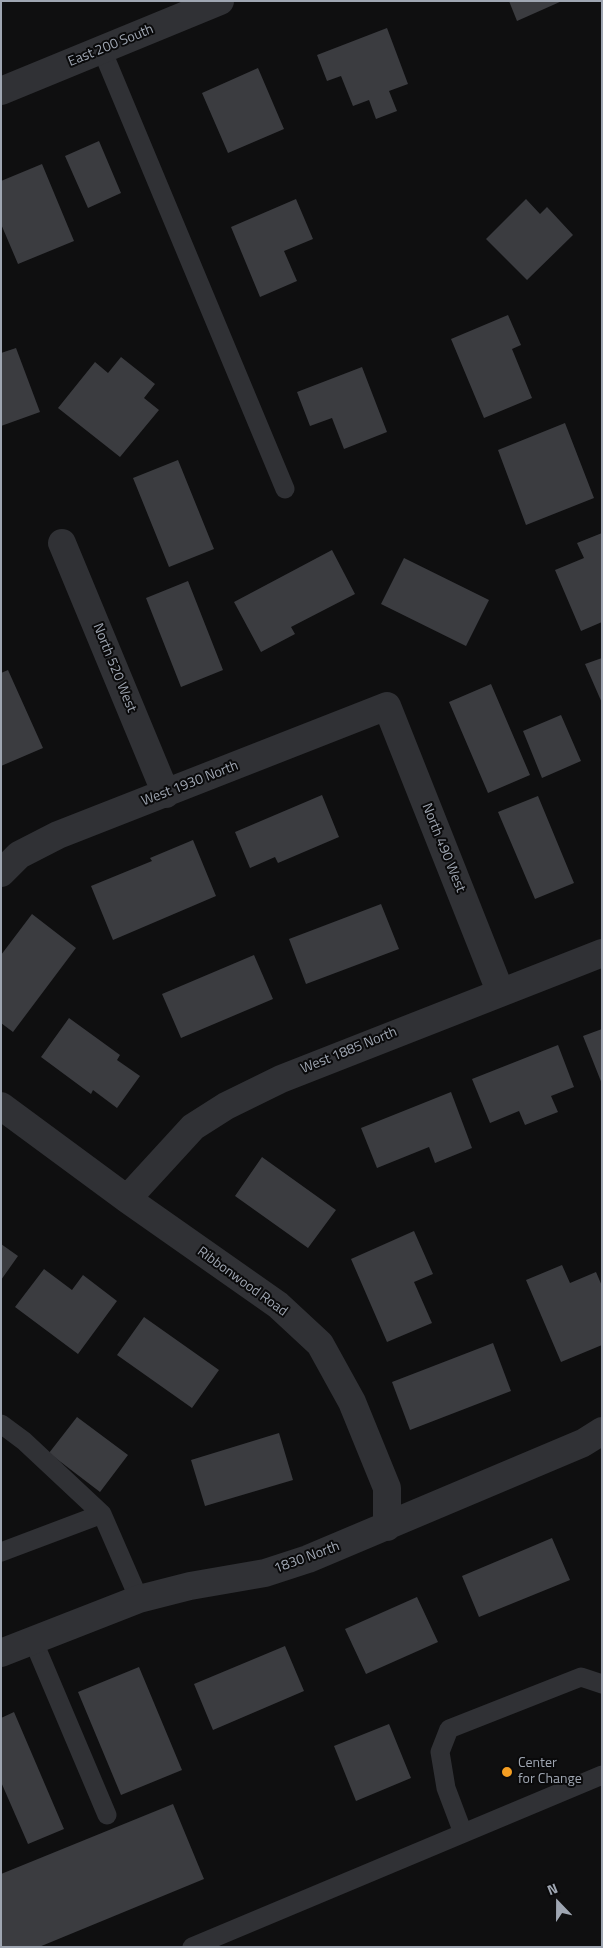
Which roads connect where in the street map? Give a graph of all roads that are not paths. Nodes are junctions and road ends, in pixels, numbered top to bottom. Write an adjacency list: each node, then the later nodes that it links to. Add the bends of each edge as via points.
1 (220, 1): 2 (street, East 200 South)
2 (102, 50): 3 (street, East 200 South); 4 (lane)
3 (1, 91)
4 (285, 489)
5 (62, 543): 7 (street, North 520 West)
6 (386, 706): 7 (street, West 1930 North); 10 (street, North 490 West)
7 (166, 794): 8 (street, West 1930 North, via 58,835 19,855)
8 (1, 873)
9 (602, 952): 10 (street, West 1885 North)
10 (500, 991): 12 (street, West 1885 North, via 281,1079 226,1106 193,1127)
11 (1, 1106): 12 (street, Ribbonwood Road)
12 (127, 1199): 16 (street, Ribbonwood Road, via 278,1305 320,1344 352,1402 387,1488)
13 (1, 1424): 15 (lane, via 24,1441)
14 (602, 1431): 16 (street, 1830 North, via 583,1443)
15 (102, 1514): 17 (lane); 18 (lane)
16 (387, 1527): 18 (street, 1830 North, via 265,1573 190,1586)
17 (1, 1552)
18 (140, 1599): 19 (street, 1830 North)
19 (33, 1640): 20 (street, 1830 North); 23 (lane)
20 (1, 1653)
21 (602, 1684): 24 (lane, via 581,1677 449,1729 440,1752 446,1788)
22 (602, 1774): 24 (lane)
23 (107, 1815)
24 (463, 1833): 25 (lane)
25 (192, 1947)

